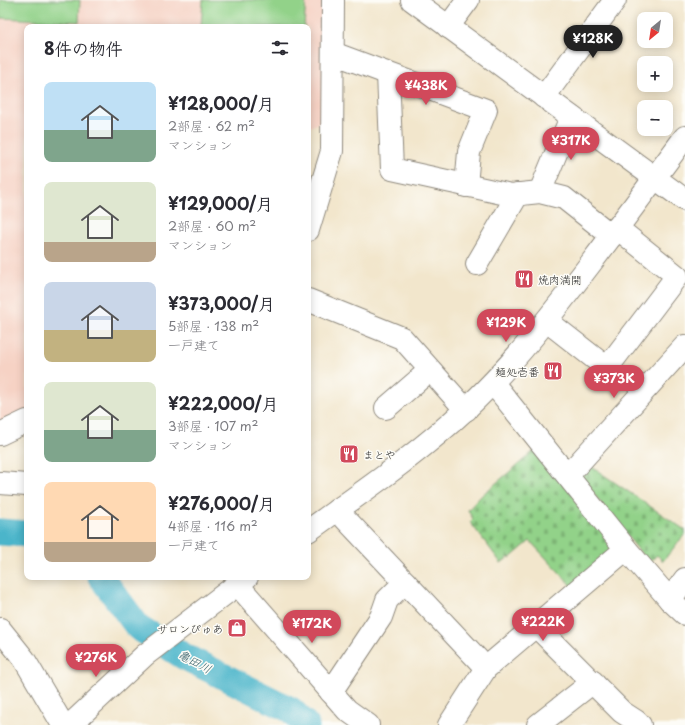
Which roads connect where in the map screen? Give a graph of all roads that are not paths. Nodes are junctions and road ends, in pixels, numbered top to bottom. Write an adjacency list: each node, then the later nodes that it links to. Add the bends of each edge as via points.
1 (333, 0): 6 (street)
2 (412, 0): 5 (street)
3 (468, 0): 5 (street)
4 (615, 0): 8 (street)
5 (448, 27): 8 (street)
6 (333, 53): 7 (street); 16 (street, via 332,151)
7 (388, 74): 12 (street, via 392,169); 12 (street, via 486,110 469,152)
8 (544, 97): 9 (street)
9 (571, 117): 11 (street); 13 (street)
10 (685, 137): 11 (street)
11 (655, 178): 15 (street); 17 (street)
12 (466, 186): 14 (street)
13 (540, 192): 14 (street); 17 (street, via 564,198)
14 (518, 194): 18 (street)
15 (685, 200)
16 (311, 220)
17 (614, 232): 20 (street); 20 (street, via 677,276 607,368)
18 (478, 264)
19 (311, 301): 22 (street, via 402,338)
20 (546, 321): 23 (street)
21 (681, 358): 28 (street)
22 (430, 370): 24 (street); 25 (street)
23 (493, 383): 25 (street); 28 (street)
24 (386, 408)
25 (466, 410): 31 (street, via 418,452)
26 (24, 423): 27 (street)
27 (0, 434)
28 (568, 475): 33 (street)
29 (0, 483): 30 (street)
30 (24, 485)
31 (337, 510): 32 (street); 36 (street)
32 (311, 529)
33 (626, 549): 37 (street); 38 (street)
34 (685, 579): 37 (street)
35 (242, 581): 42 (street); 43 (street, via 145,655)
36 (405, 582): 40 (street); 42 (street, via 387,600 381,617)
37 (678, 607)
38 (536, 626): 40 (street); 41 (street)
39 (0, 629): 43 (street)
40 (486, 668): 45 (street)
41 (592, 682): 46 (street); 47 (street, via 622,712)
42 (330, 692): 44 (street, via 346,710)
43 (75, 723)
44 (368, 725)
45 (449, 725)
46 (538, 725)
47 (640, 725)

